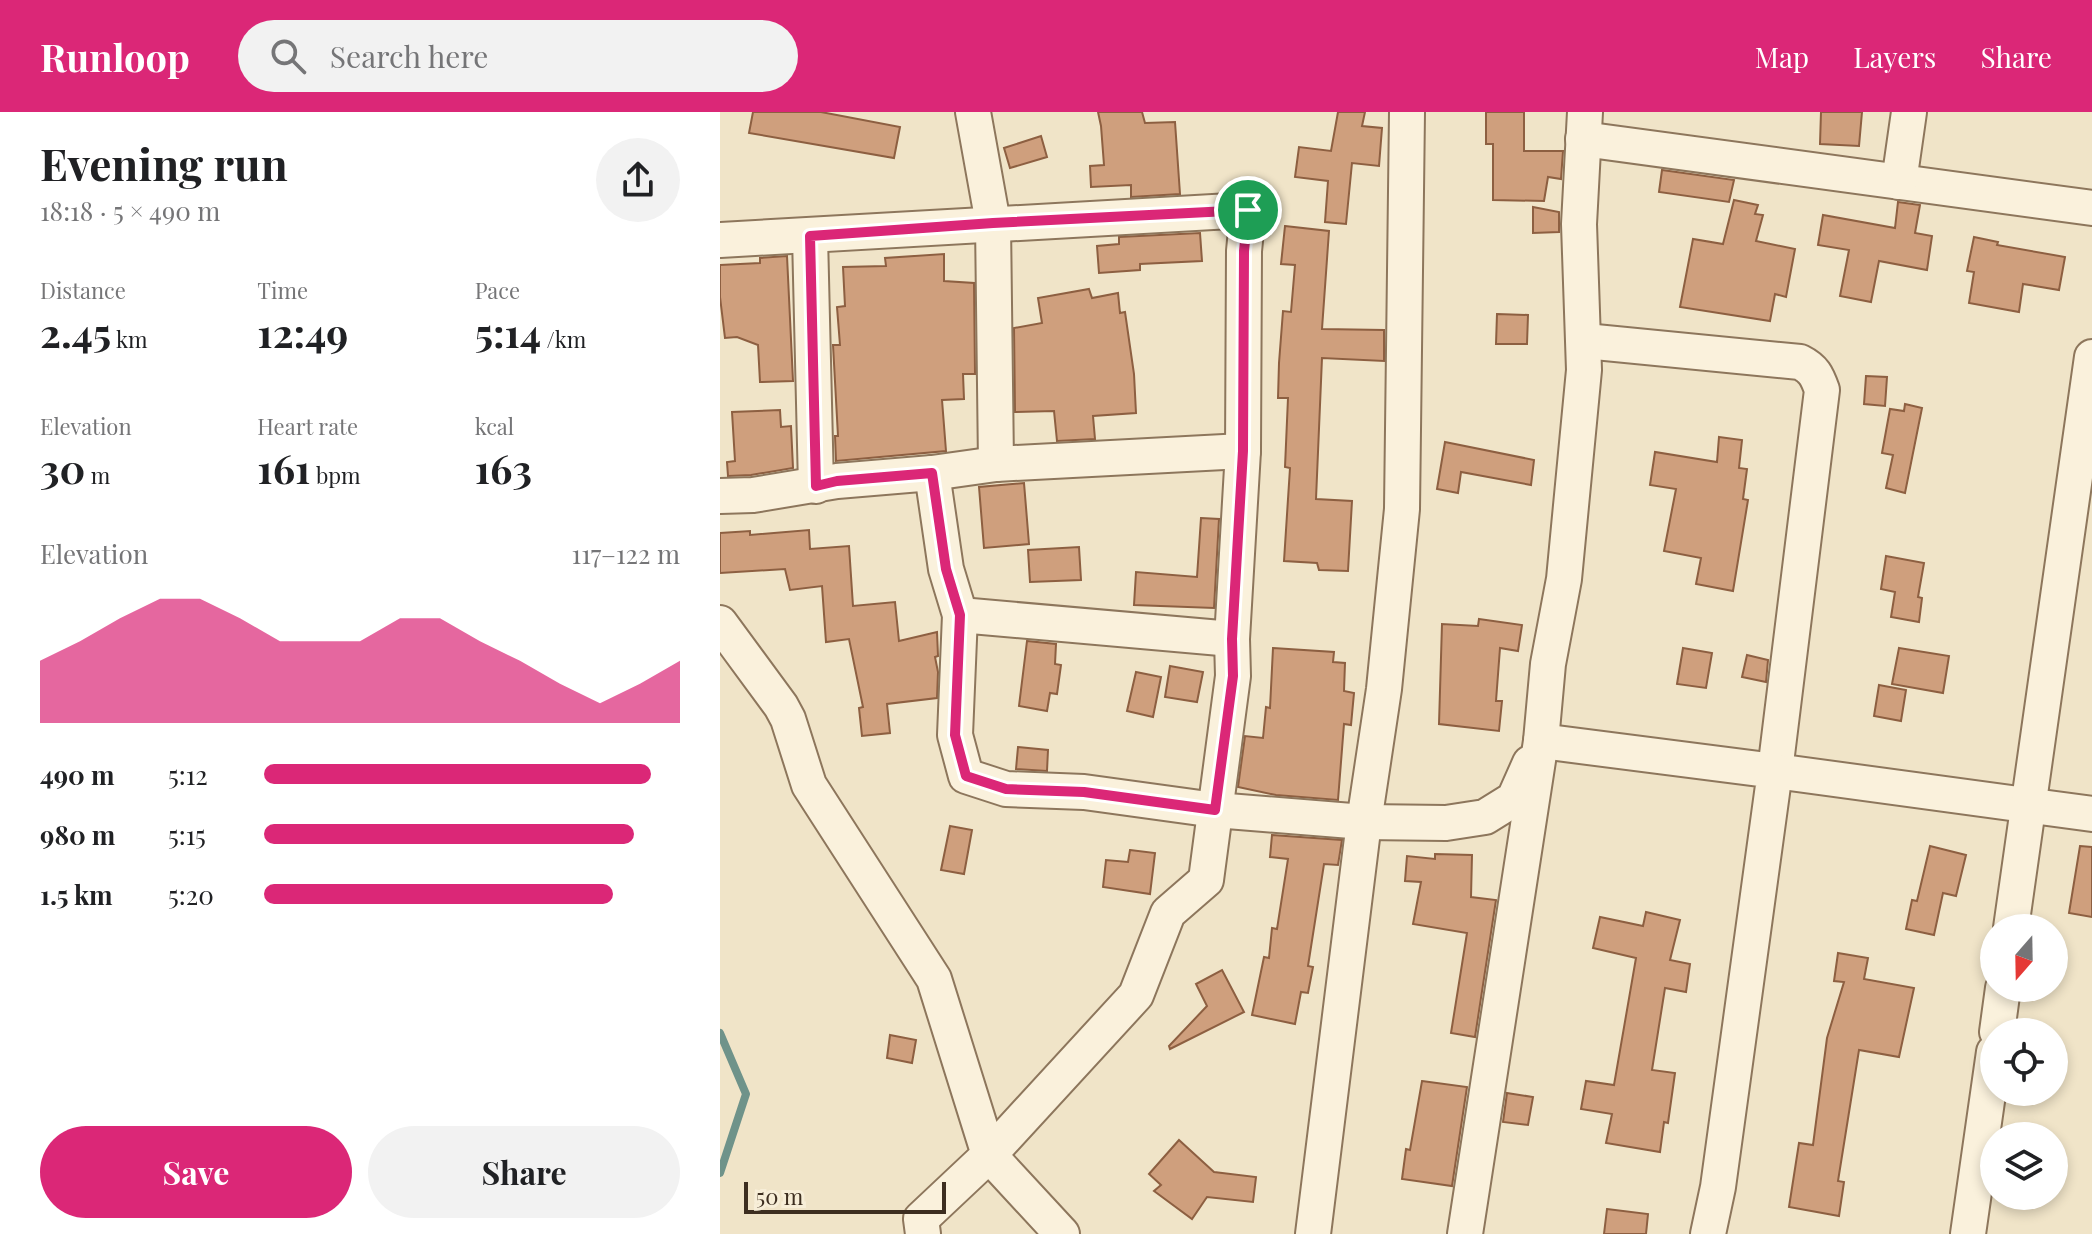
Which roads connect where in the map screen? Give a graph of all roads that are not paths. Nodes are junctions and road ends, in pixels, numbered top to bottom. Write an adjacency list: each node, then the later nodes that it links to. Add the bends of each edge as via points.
1 (973, 112): 7 (street)
2 (1407, 112): 25 (street, via 1402,509)
3 (1909, 112): 5 (street)
4 (1584, 125): 5 (street); 10 (street, via 1579,224)
5 (1899, 182): 6 (street)
6 (2092, 208)
7 (993, 223): 8 (street); 12 (street, via 1248,210); 13 (street)
8 (810, 236): 9 (street); 15 (street)
9 (720, 240)
10 (1585, 341): 20 (street, via 1564,579); 21 (street, via 1800,362 1813,369 1818,380 1822,390)
11 (2092, 357): 22 (street)
12 (1243, 451): 13 (street); 19 (street)
13 (996, 464): 14 (street)
14 (932, 473): 15 (street); 17 (street, via 946,569)
15 (816, 486): 16 (street)
16 (720, 496)
17 (960, 615): 19 (street); 23 (street, via 955,735 966,776 1006,789 1084,792)
18 (720, 623): 28 (street, via 776,697 809,785 934,979)
19 (1232, 639): 23 (street, via 1233,676)
20 (1541, 741): 21 (street); 25 (street, via 1514,799 1485,817 1446,823); 32 (street)
21 (1775, 771): 22 (street); 33 (street)
22 (2029, 807): 24 (street); 26 (street)
23 (1215, 810): 25 (street); 28 (street, via 1206,880 1168,913 1136,995)
24 (2092, 814)
25 (1364, 822): 31 (street)
26 (2013, 914)
27 (1986, 1106): 34 (street)
28 (989, 1155): 29 (street, via 921,1219); 30 (street)
29 (923, 1234)
30 (1062, 1234)
31 (1313, 1234)
32 (1465, 1234)
33 (1708, 1234)
34 (1968, 1234)

